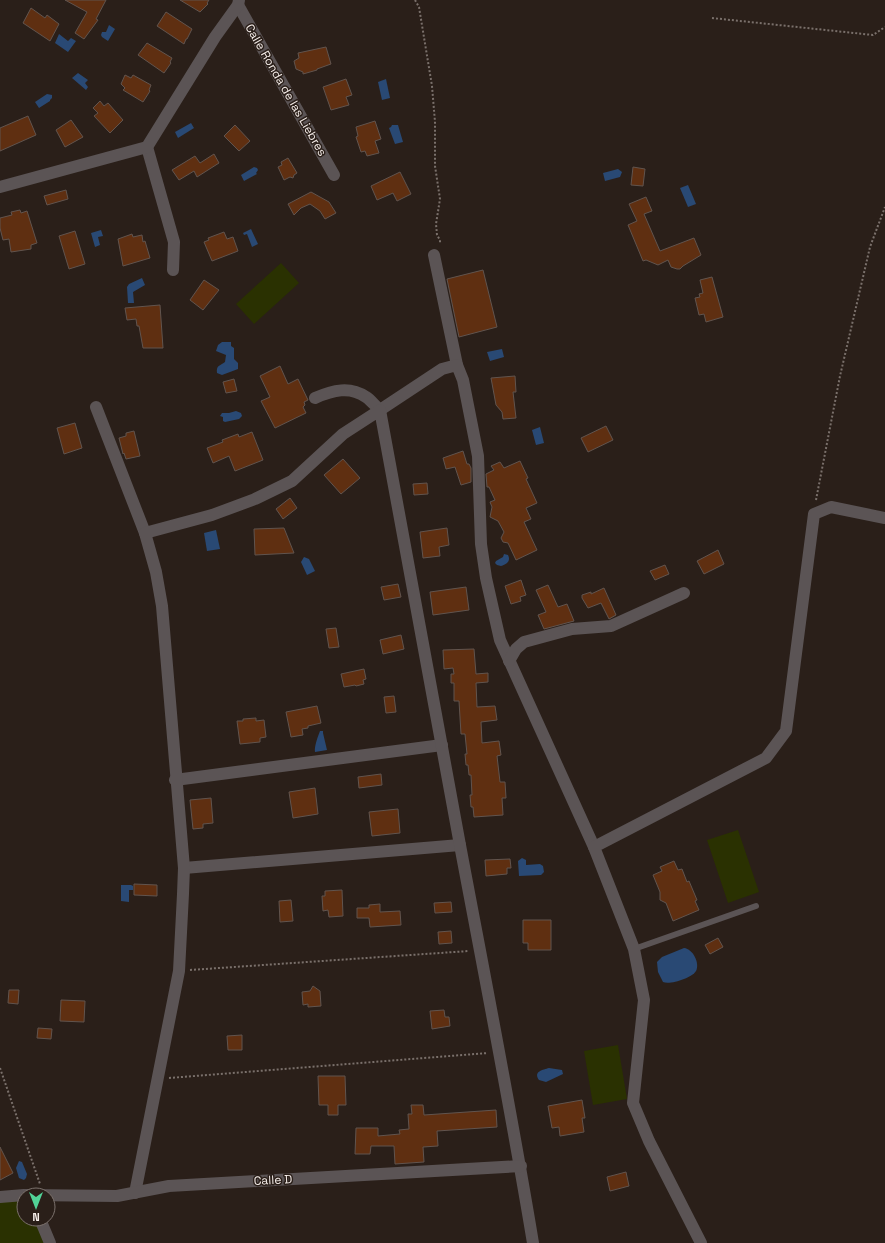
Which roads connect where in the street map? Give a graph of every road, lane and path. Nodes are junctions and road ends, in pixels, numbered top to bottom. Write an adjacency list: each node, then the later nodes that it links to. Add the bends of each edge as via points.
1 (415, 0): 9 (path, via 419,7 425,42 435,122 435,166 440,200 436,224 441,243)
2 (239, 3): 5 (street, Calle Ronda de las Liebres); 6 (street, Calle Ronda de las Liebres)
3 (712, 18): 4 (path, via 873,35)
4 (885, 27)
5 (147, 147): 7 (street); 10 (street, via 174,242)
6 (334, 175)
7 (0, 187)
8 (885, 208): 15 (path, via 868,255 840,376)
9 (434, 256): 11 (street)
10 (173, 270)
11 (457, 365): 14 (street, via 442,369); 19 (street, via 463,380 478,456 481,544 486,578 500,640)
12 (315, 398): 14 (street, via 347,389 367,397)
13 (96, 407): 17 (street)
14 (380, 410): 17 (street, via 343,434 292,481 255,499 212,515); 20 (street)
15 (814, 514): 16 (street, via 831,507); 23 (street, via 786,731 766,758)
16 (885, 518)
17 (145, 533): 21 (street, via 162,606)
18 (684, 593): 19 (street, via 611,626 572,629 524,642)
19 (509, 661): 23 (street)
20 (442, 745): 21 (street); 22 (street)
21 (176, 780): 24 (street)
22 (460, 845): 24 (street); 27 (street)
23 (594, 847): 26 (street)
24 (184, 868): 28 (street)
25 (756, 906): 26 (lane)
26 (634, 949): 41 (street, via 644,1000 633,1103 649,1141)
27 (480, 950): 28 (path); 29 (street)
28 (179, 971): 31 (street)
29 (499, 1052): 31 (path); 32 (street)
30 (0, 1068): 33 (path)
31 (158, 1079): 34 (street)
32 (521, 1166): 34 (street, Calle D, via 169,1186); 40 (street)
33 (41, 1187)
34 (135, 1193): 35 (street, Calle D, via 117,1196)
35 (56, 1194)
36 (16, 1195): 37 (street, Calle D)
37 (0, 1196)
38 (43, 1227): 39 (street)
39 (50, 1243)
40 (534, 1243)
41 (701, 1243)

